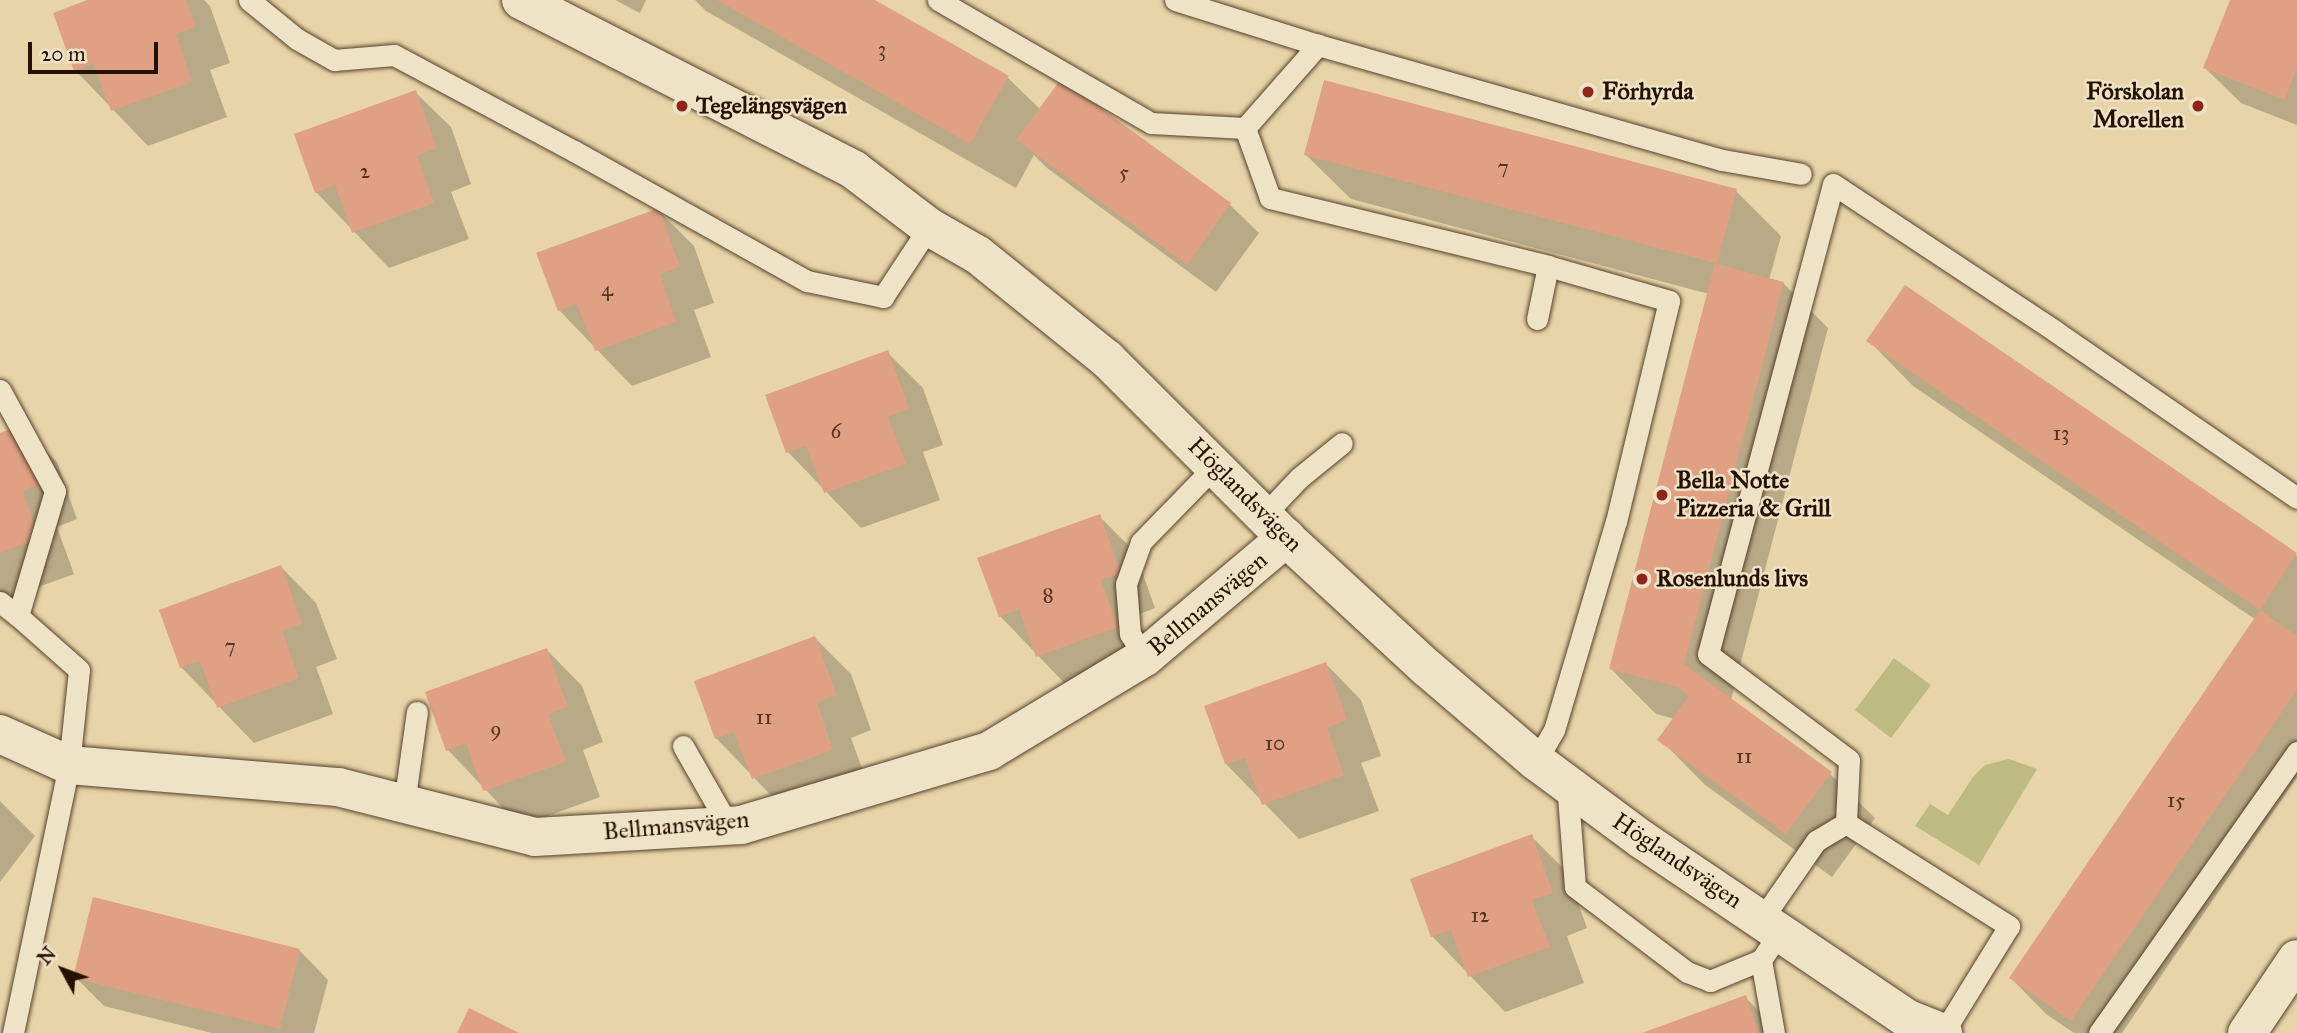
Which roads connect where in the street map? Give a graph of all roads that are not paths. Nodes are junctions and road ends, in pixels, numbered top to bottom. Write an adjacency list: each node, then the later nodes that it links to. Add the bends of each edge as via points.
1 (248, 0): 8 (lane, via 297,39 334,60 394,55 807,281 883,297)
2 (521, 0): 8 (street, Höglandsvägen, via 854,170)
3 (938, 0): 6 (lane, via 1151,124)
4 (1175, 0): 5 (lane)
5 (1318, 45): 6 (lane); 7 (lane, via 1722,160)
6 (1245, 128): 9 (lane, via 1270,198)
7 (1801, 174)
8 (929, 227): 13 (street, Höglandsvägen, via 978,255 1044,306 1107,359)
9 (1548, 266): 10 (lane); 23 (lane, via 1669,301 1616,522 1554,730)
10 (1537, 319)
11 (0, 390): 17 (lane, via 55,491)
12 (1342, 443): 15 (lane, via 1299,478)
13 (1215, 466): 15 (street, Höglandsvägen); 18 (lane, via 1140,542 1126,584 1130,634)
14 (2297, 498): 27 (lane, via 1833,184 1708,654 1849,760)
15 (1275, 527): 18 (street, Bellmansvägen); 23 (street, Höglandsvägen)
16 (0, 602): 17 (lane)
17 (18, 617): 24 (lane, via 79,670)
18 (1145, 657): 28 (street, Bellmansvägen, via 989,751 741,825)
19 (417, 712): 26 (lane)
20 (0, 734): 24 (street, Bellmansvägen)
21 (683, 746): 28 (lane)
22 (2297, 752): 35 (lane)
23 (1536, 761): 25 (street, Höglandsvägen)
24 (69, 765): 26 (street, Bellmansvägen, via 338,787); 32 (lane)
25 (1567, 783): 29 (street, Höglandsvägen); 29 (lane, via 1575,887 1687,972 1710,981)
26 (404, 804): 28 (street, Bellmansvägen, via 535,837)
27 (1846, 823): 29 (lane, via 1816,841); 34 (lane, via 2009,926)
28 (728, 825)
29 (1768, 937): 31 (street, Höglandsvägen); 33 (lane)
30 (2297, 959): 36 (street)
31 (1901, 1026): 34 (street, Höglandsvägen)
32 (13, 1033)
33 (1774, 1033)
34 (1943, 1033)
35 (2099, 1033)
36 (2247, 1033)

